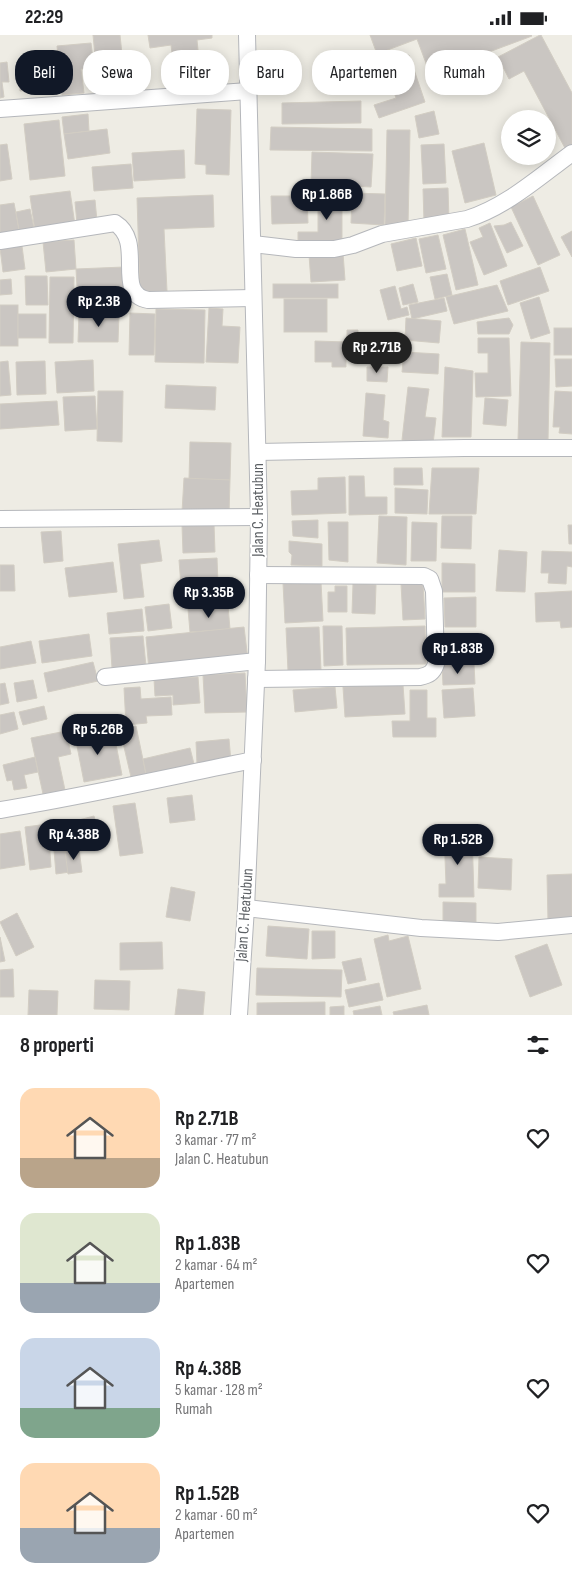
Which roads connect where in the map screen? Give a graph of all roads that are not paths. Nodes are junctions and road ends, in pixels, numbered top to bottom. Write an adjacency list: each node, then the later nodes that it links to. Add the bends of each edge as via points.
1 (247, 35): 2 (street, Jalan C. Heatubun)
2 (247, 50)
3 (239, 92): 5 (street)
4 (248, 95): 8 (street, Jalan C. Heatubun)
5 (0, 109)
6 (572, 153): 8 (street, via 500,205 467,219 382,234 334,249 290,249)
7 (0, 241): 9 (street, via 115,223 128,240 132,292 140,299)
8 (253, 244): 9 (street, Jalan C. Heatubun)
9 (253, 299): 11 (street, Jalan C. Heatubun)
10 (572, 449): 11 (street)
11 (258, 452): 12 (street, Jalan C. Heatubun)
12 (259, 517): 13 (street); 14 (street, Jalan C. Heatubun)
13 (0, 519)
14 (258, 575): 15 (street, Jalan C. Heatubun); 17 (street, via 424,576 430,579 434,591 436,664 434,671 420,677)
15 (257, 661): 16 (street); 17 (street, Jalan C. Heatubun)
16 (105, 677)
17 (256, 679): 18 (street, Jalan C. Heatubun)
18 (253, 760): 19 (street); 20 (street, Jalan C. Heatubun)
19 (0, 810)
20 (246, 908): 21 (street, via 431,929 498,932); 22 (street, Jalan C. Heatubun)
21 (572, 925)
22 (239, 1015)

